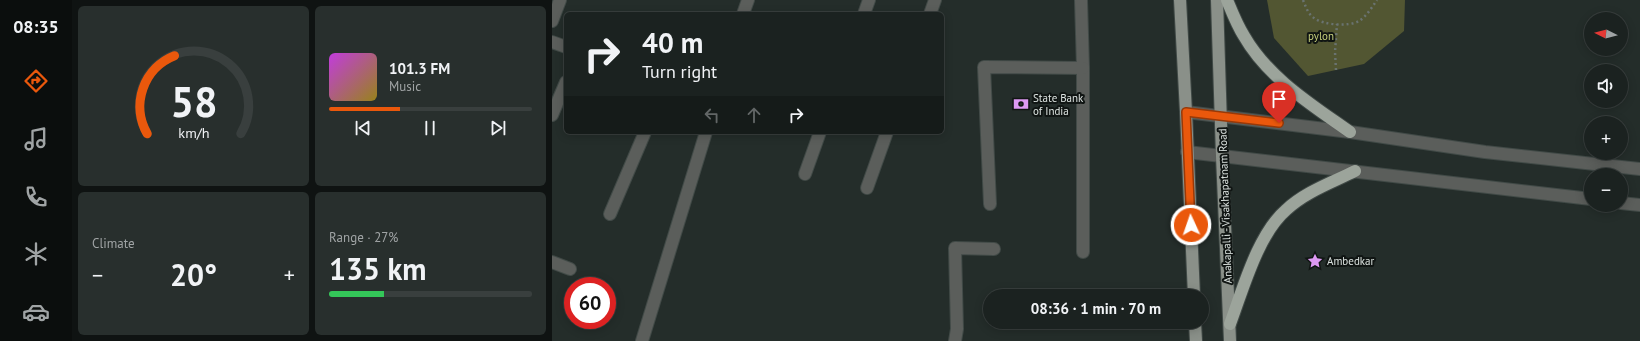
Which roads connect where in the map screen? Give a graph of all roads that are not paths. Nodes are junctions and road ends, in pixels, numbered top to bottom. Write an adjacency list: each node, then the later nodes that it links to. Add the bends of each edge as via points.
1 (560, 0): 12 (street)
2 (748, 0): 9 (street)
3 (870, 0): 10 (street)
4 (935, 0): 11 (street)
5 (1081, 0): 15 (street)
6 (1180, 0): 17 (main road)
7 (1217, 0): 19 (main road, Anakapalli - Visakhapatnam Road)
8 (1227, 0): 20 (highway, via 1244,37 1263,61 1285,84)
9 (744, 12)
10 (865, 12)
11 (931, 12)
12 (552, 21)
13 (552, 42): 14 (street)
14 (564, 46)
15 (1083, 68): 32 (street, via 984,68); 37 (street)
16 (564, 87): 18 (street)
17 (1186, 112): 19 (street); 25 (main road)
18 (552, 115)
19 (1222, 116): 20 (street); 26 (main road, Anakapalli - Visakhapatnam Road)
20 (1350, 132): 27 (street, via 1485,152)
21 (644, 134): 35 (street)
22 (705, 134): 43 (street)
23 (819, 134): 29 (street)
24 (886, 134): 30 (street)
25 (1187, 152): 26 (street); 40 (main road)
26 (1222, 156): 28 (street); 41 (main road, Anakapalli - Visakhapatnam Road)
27 (1640, 169)
28 (1355, 171): 31 (street); 41 (highway, via 1308,194 1286,209 1275,221 1263,239)
29 (805, 174)
30 (867, 188)
31 (1584, 198)
32 (990, 204)
33 (1628, 204): 34 (street)
34 (1640, 205)
35 (610, 214)
36 (994, 249): 44 (street, via 955,248 957,329)
37 (1083, 252)
38 (552, 262): 39 (street)
39 (570, 269)
40 (1194, 289)
41 (1230, 324): 46 (main road, Anakapalli - Visakhapatnam Road)
42 (1195, 329): 45 (main road)
43 (642, 341)
44 (954, 341)
45 (1196, 341)
46 (1230, 341)

